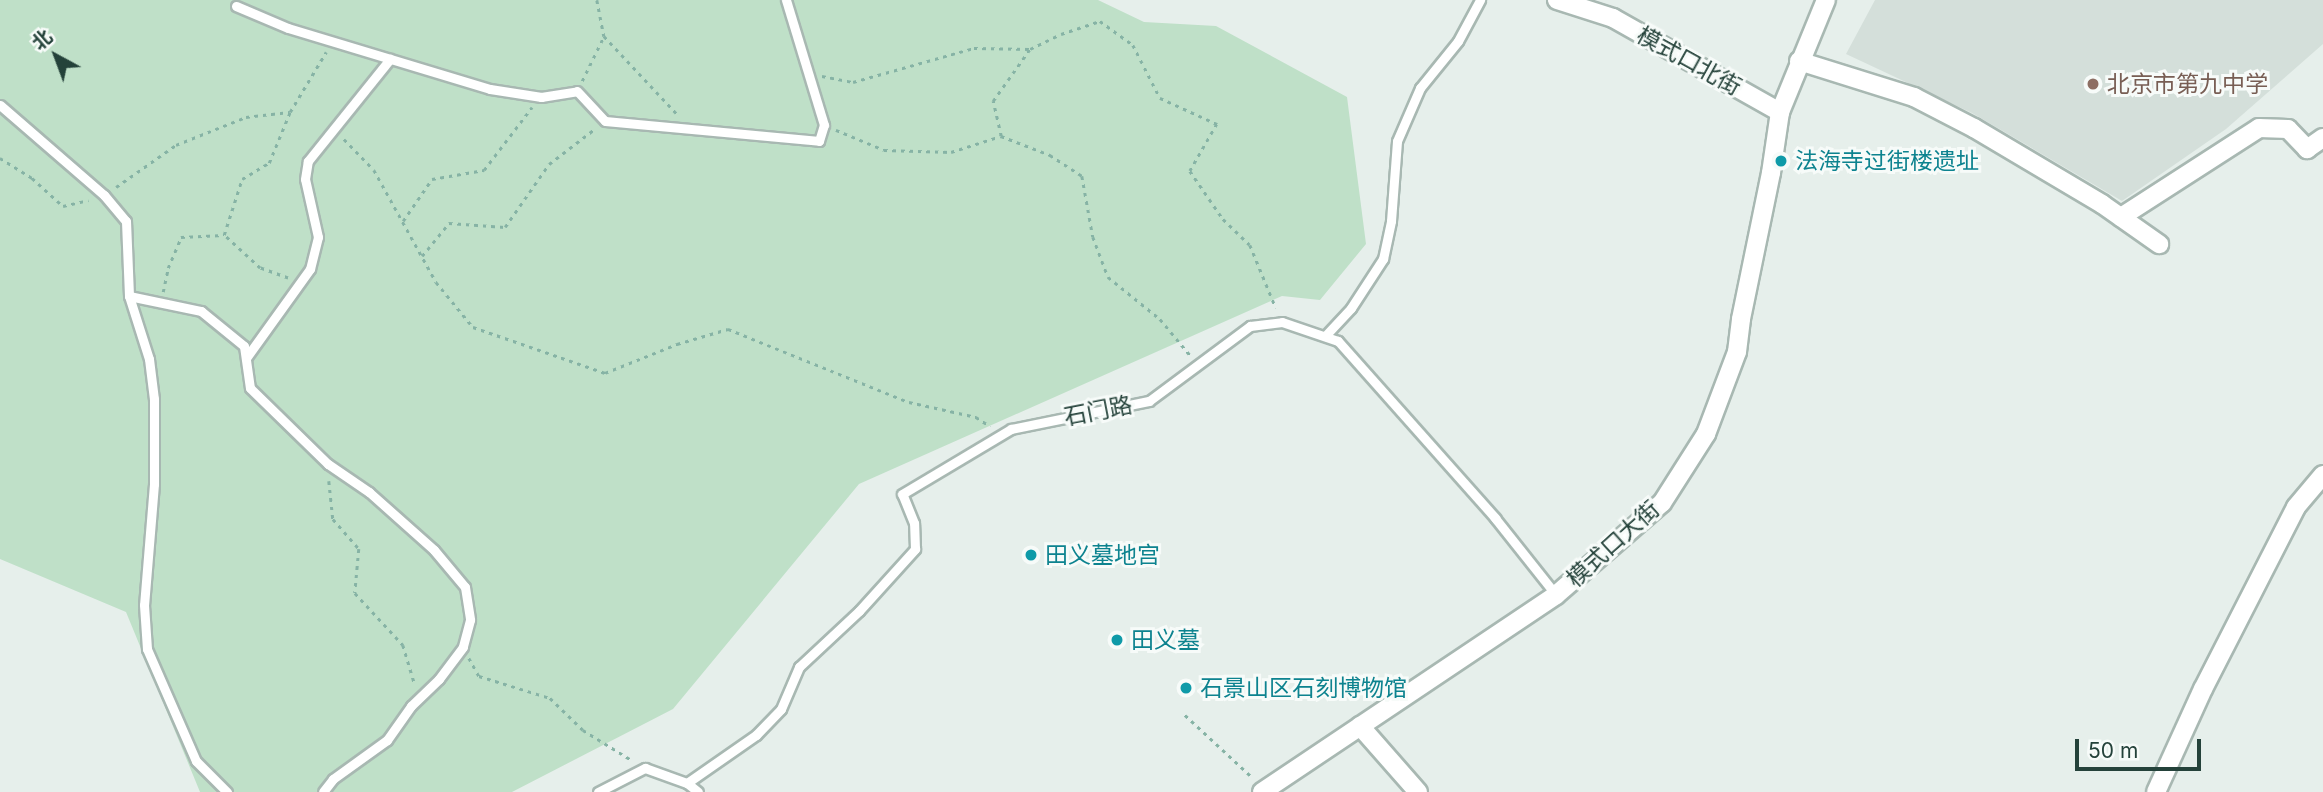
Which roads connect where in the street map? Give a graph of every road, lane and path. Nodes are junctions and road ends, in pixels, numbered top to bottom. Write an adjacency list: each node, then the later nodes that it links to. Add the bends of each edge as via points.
1 (597, 0): 7 (path)
2 (786, 0): 12 (lane)
3 (1480, 0): 35 (lane, via 1458,41 1420,88 1397,141 1383,259 1351,308)
4 (1557, 0): 17 (street, 模式口北街, via 1613,19)
5 (1826, 0): 11 (street, 模式口大街)
6 (236, 6): 8 (lane)
7 (604, 36): 13 (path); 21 (path)
8 (332, 42): 10 (lane); 16 (path)
9 (1030, 49): 12 (path, via 974,48 853,82); 22 (path, via 993,101); 34 (path, via 1100,21 1133,45 1160,98 1217,124 1190,172 1223,219 1250,245)
10 (390, 59): 14 (lane, via 490,89); 20 (lane)
11 (1799, 61): 17 (street, 模式口大街); 26 (street, via 1914,97 1975,128)
12 (808, 74): 19 (lane)
13 (578, 91): 14 (lane); 18 (lane)
14 (541, 97): 27 (path, via 484,170 432,180)
15 (0, 106): 25 (lane)
16 (290, 112): 25 (path, via 246,117 176,145); 28 (path, via 269,163 242,179)
17 (1780, 112): 41 (street, 模式口大街, via 1737,352 1706,434 1662,503)
18 (605, 121): 21 (lane); 30 (path, via 548,164 505,227 449,223)
19 (824, 125): 21 (lane, via 819,141); 22 (path, via 884,150 951,152)
20 (334, 129): 27 (path, via 374,170); 31 (lane, via 308,161 305,179 318,237 310,270)
21 (692, 129)
22 (1001, 136): 37 (path, via 1050,155 1082,176 1093,237 1108,276 1160,319)
23 (2323, 138): 26 (street, via 2306,149 2287,129 2259,128)
24 (0, 158): 25 (path, via 32,178 62,206)
25 (104, 195): 32 (lane, via 126,221)
26 (2122, 217): 29 (street)
27 (403, 221): 30 (path)
28 (224, 235): 31 (path, via 260,268); 33 (path, via 181,237)
29 (2159, 244)
30 (422, 256): 38 (path, via 436,282 473,327 605,373 728,329 909,402 976,417)
31 (301, 283): 36 (lane)
32 (129, 296): 33 (lane); 49 (lane, via 149,359 154,399 154,484 144,605 147,649 196,761)
33 (161, 303): 36 (lane, via 201,312 244,346)
34 (1282, 322): 35 (lane, 石门路); 37 (lane, 石门路, via 1250,326)
35 (1325, 336): 41 (lane, 石门路, via 1338,341 1495,518)
36 (246, 358): 39 (lane, via 250,388)
37 (1198, 365): 38 (lane, 石门路, via 1149,401)
38 (1002, 434): 47 (lane, 石门路, via 902,494 914,523 915,549 859,611 799,667 772,718)
39 (328, 464): 42 (lane, via 369,492 415,533 465,587 470,620); 43 (path, via 333,519 359,549 355,593 403,645)
40 (2323, 475): 54 (street, via 2296,507)
41 (1556, 595): 45 (street, 模式口大街)
42 (463, 647): 43 (lane); 46 (path, via 479,676 551,698 583,730)
43 (419, 698): 50 (lane, via 387,740 333,779)
44 (1185, 715): 48 (path)
45 (1360, 726): 48 (street, 模式口大街); 53 (street)
46 (645, 768): 47 (lane); 51 (lane)
47 (687, 783): 52 (lane)
48 (1264, 791)
49 (227, 792)
50 (323, 792)
51 (598, 792)
52 (698, 792)
53 (1418, 792)
54 (2156, 792)

